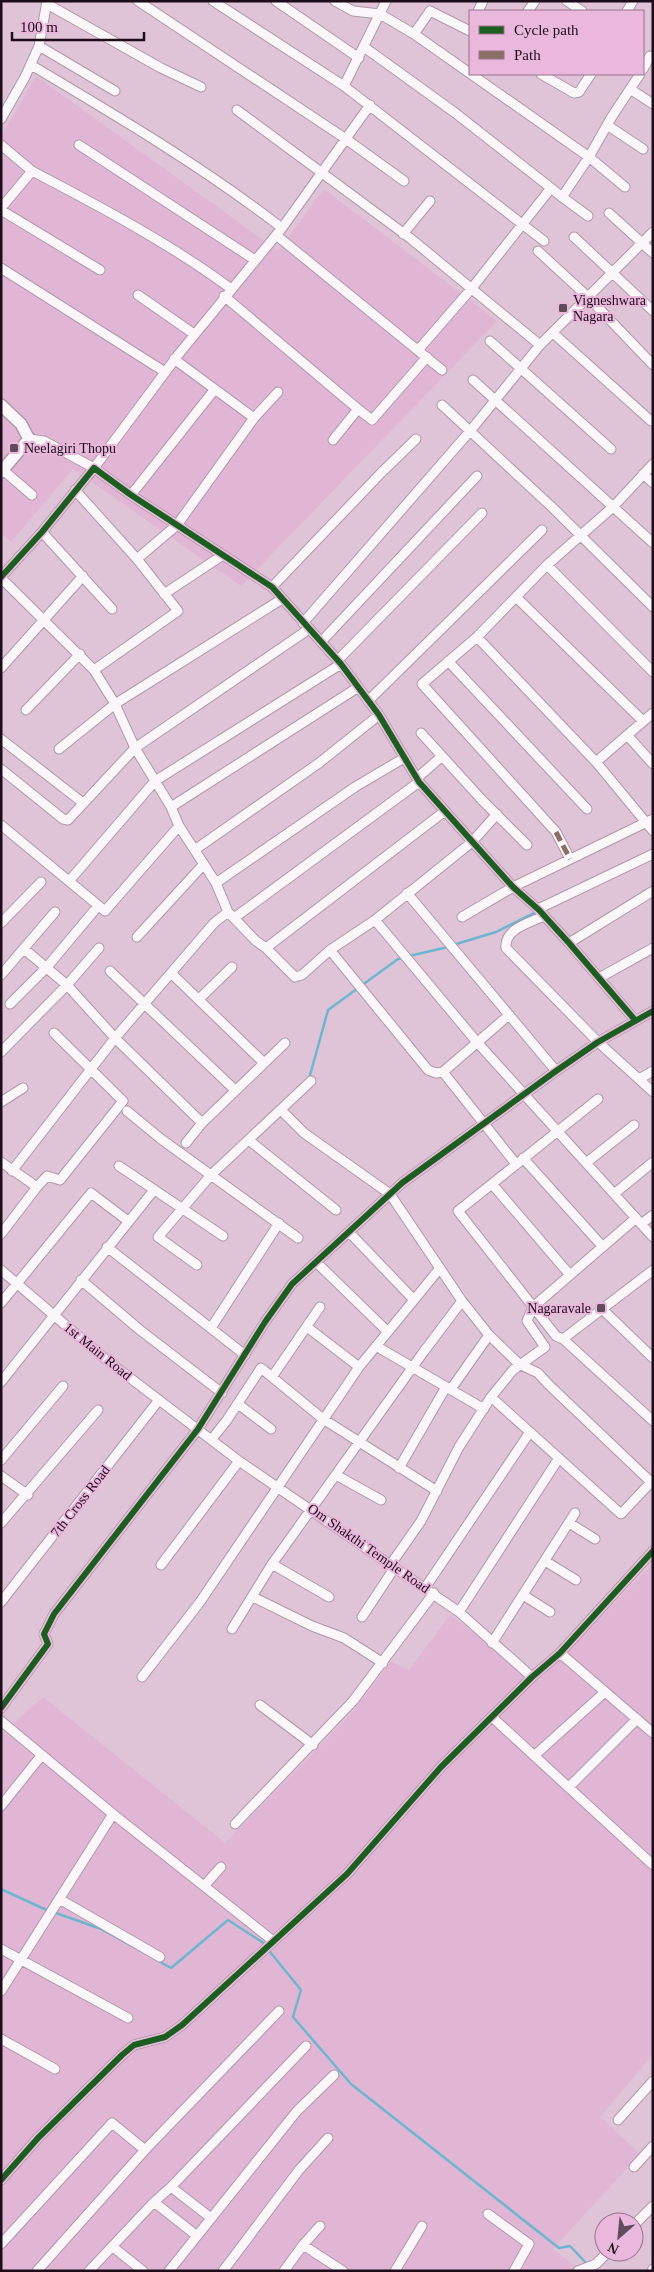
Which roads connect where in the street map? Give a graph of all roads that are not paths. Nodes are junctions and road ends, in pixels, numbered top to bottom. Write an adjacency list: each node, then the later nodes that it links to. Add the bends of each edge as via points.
1 (138, 1): 32 (street)
2 (213, 1): 23 (street)
3 (276, 1): 15 (street)
4 (335, 1): 8 (street)
5 (356, 1): 8 (street)
6 (386, 1): 9 (street)
7 (47, 2): 12 (street); 24 (street, via 161,68)
8 (353, 11): 9 (street)
9 (380, 14): 11 (street); 13 (street)
10 (469, 30): 11 (street, via 430,11)
11 (414, 34): 18 (street)
12 (39, 46): 16 (street); 26 (street)
13 (364, 47): 15 (street); 41 (street)
14 (650, 56): 17 (street)
15 (359, 58): 23 (street)
16 (31, 65): 30 (street); 48 (street, via 222,183)
17 (644, 67)
18 (469, 73)
19 (471, 75): 36 (street)
20 (543, 75): 21 (street, via 574,94)
21 (590, 75)
22 (639, 75): 25 (street)
23 (344, 86): 28 (street)
24 (201, 87)
25 (630, 89): 27 (street); 31 (street)
26 (115, 91)
27 (653, 104)
28 (370, 105): 32 (street); 47 (street)
29 (238, 110): 38 (street)
30 (1, 119)
31 (607, 125): 35 (street); 36 (street)
32 (346, 139): 38 (street); 39 (street)
33 (1, 145): 37 (street)
34 (79, 145): 56 (street)
35 (643, 149)
36 (589, 157): 40 (street); 42 (street)
37 (32, 171): 44 (street); 61 (street, via 89,200 210,273)
38 (323, 172): 48 (street); 50 (street)
39 (404, 181)
40 (625, 187)
41 (551, 188): 42 (street); 47 (street)
42 (562, 197): 46 (street)
43 (430, 201): 50 (street)
44 (1, 209): 58 (street)
45 (610, 213): 53 (street)
46 (588, 216)
47 (523, 225): 52 (street); 60 (street)
48 (279, 232): 56 (street); 69 (street)
49 (653, 232): 53 (street)
50 (403, 234): 60 (street)
51 (574, 237): 59 (street)
52 (544, 242)
53 (642, 243): 55 (street); 59 (street)
54 (538, 251): 63 (street)
55 (653, 253)
56 (255, 260): 61 (street)
57 (1, 268): 75 (street)
58 (100, 270)
59 (613, 272): 63 (street); 64 (street)
60 (472, 288): 68 (street); 69 (street)
61 (227, 292): 66 (street); 82 (street)
62 (138, 295): 66 (street)
63 (588, 297): 65 (street); 72 (street)
64 (653, 311)
65 (553, 333): 68 (street); 84 (street)
66 (194, 334): 71 (street)
67 (490, 341): 73 (street)
68 (540, 345): 73 (street)
69 (419, 350): 70 (street)
70 (427, 357): 74 (street); 82 (street, via 372,420)
71 (174, 359): 75 (street); 77 (street)
72 (653, 365)
73 (521, 368): 79 (street); 89 (street)
74 (442, 370)
75 (165, 372): 91 (street)
76 (473, 380): 79 (street)
77 (215, 389): 83 (street); 98 (street)
78 (278, 392): 83 (street)
79 (495, 398): 85 (street); 99 (street)
80 (442, 404): 85 (street)
81 (1, 405): 86 (main road, via 21,424)
82 (358, 409): 88 (street)
83 (254, 418): 101 (street)
84 (651, 421)
85 (471, 430): 104 (street); 118 (street)
86 (29, 439): 91 (street, via 44,440); 92 (main road)
87 (416, 439): 111 (street)
88 (333, 440)
89 (611, 449)
90 (653, 464): 93 (street)
91 (94, 468): 96 (street); 98 (street)
92 (2, 471): 97 (street)
93 (643, 474): 95 (street); 99 (street)
94 (477, 476): 120 (street)
95 (653, 483)
96 (75, 490): 103 (street); 107 (street)
97 (32, 495)
98 (131, 495): 101 (street)
99 (614, 506): 104 (street); 105 (street)
100 (482, 512): 123 (street)
101 (177, 526): 106 (street); 107 (street)
102 (542, 530): 128 (street)
103 (42, 532): 109 (street); 110 (street)
104 (581, 536): 108 (street); 115 (street)
105 (653, 543)
106 (223, 555): 111 (street); 112 (street)
107 (137, 559): 112 (street)
108 (548, 565): 113 (street); 126 (street)
109 (83, 576): 116 (street); 117 (street)
110 (1, 577): 117 (street)
111 (272, 587): 114 (street)
112 (164, 594): 125 (street, via 178,611)
113 (517, 598): 119 (street); 133 (street)
114 (282, 599): 118 (street); 129 (street)
115 (653, 607)
116 (112, 609)
117 (44, 619): 121 (street); 124 (street)
118 (306, 626): 120 (street); 137 (street)
119 (477, 636): 122 (street); 141 (street)
120 (321, 642): 123 (street)
121 (80, 654): 125 (street); 130 (street)
122 (448, 661): 148 (street); 159 (street, via 422,684 556,832)
123 (339, 662): 127 (street); 145 (street)
124 (1, 668)
125 (94, 670): 129 (street)
126 (653, 672)
127 (356, 688): 128 (street); 147 (street)
128 (368, 701): 132 (street)
129 (115, 704): 137 (street); 138 (street)
130 (26, 710)
131 (653, 713): 133 (street)
132 (379, 715): 140 (street); 157 (street, via 319,763)
133 (644, 721): 135 (street)
134 (421, 733): 139 (street)
135 (627, 735): 141 (street); 142 (street)
136 (1, 739): 146 (street)
137 (135, 748): 145 (street); 146 (street)
138 (59, 749)
139 (442, 757): 144 (street); 150 (street)
140 (404, 758): 144 (street); 163 (street, via 355,787)
141 (596, 762): 151 (street)
142 (653, 764)
143 (1, 769): 146 (street, via 63,819 68,820)
144 (418, 780): 149 (street); 170 (street)
145 (156, 782): 147 (street); 161 (street)
146 (83, 803)
147 (171, 807): 153 (street)
148 (587, 809)
149 (445, 811): 155 (street); 177 (street)
150 (496, 814): 155 (street); 156 (street)
151 (649, 821): 154 (street); 159 (street)
152 (1, 825): 161 (street)
153 (179, 826): 157 (street); 167 (street, via 105,911)
154 (653, 831)
155 (472, 842): 164 (street); 166 (street)
156 (527, 845)
157 (196, 849): 160 (street)
158 (653, 854): 169 (street)
159 (570, 860): 164 (street)
160 (203, 865): 163 (street); 174 (street)
161 (70, 880): 167 (street)
162 (41, 882): 173 (street)
163 (216, 882): 170 (street)
164 (514, 887): 169 (street); 171 (street)
165 (653, 891): 175 (street)
166 (407, 893): 172 (street); 192 (street)
167 (98, 906): 181 (street)
168 (54, 912): 179 (street)
169 (541, 912): 175 (street); 197 (street, via 510,933 506,948)
170 (231, 915): 177 (street); 184 (street, via 214,923)
171 (462, 917)
172 (375, 920): 180 (street); 196 (street)
173 (1, 923)
174 (137, 937)
175 (569, 943): 186 (street)
176 (99, 948): 187 (street)
177 (266, 948): 180 (street, via 295,976 302,975)
178 (653, 948): 186 (street)
179 (24, 949): 181 (street); 185 (street)
180 (330, 950): 204 (street, via 428,1070)
181 (47, 967): 187 (street); 189 (street)
182 (232, 967): 188 (street)
183 (110, 971): 190 (street)
184 (171, 972): 188 (street); 190 (street)
185 (1, 975)
186 (599, 978): 193 (street)
187 (67, 986): 195 (street); 199 (street)
188 (199, 999): 200 (street)
189 (10, 1004)
190 (144, 1004): 195 (street); 208 (street)
191 (653, 1011): 193 (street)
192 (509, 1015): 196 (street); 202 (street)
193 (636, 1020): 197 (street)
194 (54, 1033): 201 (street)
195 (115, 1038): 201 (street); 215 (street)
196 (476, 1041): 204 (street); 210 (street)
197 (598, 1042): 202 (street); 205 (street)
198 (285, 1043): 200 (street)
199 (1, 1052)
200 (263, 1062): 208 (street)
201 (91, 1068): 226 (street); 229 (street, via 123,1101 60,1180 47,1176)
202 (556, 1071): 210 (street)
203 (653, 1071): 205 (street)
204 (443, 1072): 216 (street)
205 (639, 1079): 209 (street)
206 (311, 1081): 214 (street)
207 (23, 1088): 212 (street)
208 (235, 1090): 215 (street)
209 (653, 1092)
210 (524, 1094): 216 (street); 218 (street)
211 (598, 1098): 218 (street)
212 (1, 1102)
213 (127, 1110): 227 (street, via 161,1140)
214 (281, 1110): 219 (street); 231 (street, via 304,1133)
215 (202, 1123): 220 (street)
216 (483, 1124): 221 (street); 231 (street)
217 (634, 1125): 223 (street)
218 (557, 1131): 221 (street); 223 (street)
219 (250, 1141): 227 (street); 234 (street)
220 (186, 1144)
221 (519, 1161): 228 (street); 245 (street)
222 (653, 1162): 232 (street)
223 (586, 1163): 232 (street)
224 (2, 1164): 226 (street)
225 (119, 1166): 230 (street)
226 (12, 1172): 229 (street)
227 (211, 1176): 233 (street); 238 (street)
228 (492, 1184): 251 (street); 258 (street, via 458,1212)
229 (37, 1188): 240 (street)
230 (154, 1190): 233 (street); 236 (street)
231 (390, 1194): 239 (street); 248 (street)
232 (614, 1194): 237 (street)
233 (183, 1209): 241 (street); 247 (street, via 158,1237)
234 (336, 1210)
235 (653, 1215): 237 (street)
236 (128, 1221): 244 (street); 253 (street, via 91,1193)
237 (638, 1221): 242 (street); 245 (street)
238 (279, 1223): 243 (street); 262 (street)
239 (349, 1232): 246 (street); 254 (street)
240 (1, 1234)
241 (223, 1236)
242 (653, 1237)
243 (298, 1238)
244 (108, 1247): 252 (street); 262 (street)
245 (603, 1247): 251 (street)
246 (316, 1262): 263 (street); 267 (street, via 292,1284)
247 (197, 1265)
248 (440, 1268): 254 (street); 255 (street)
249 (1, 1270): 253 (street, 1st Main Road)
250 (653, 1270): 259 (street)
251 (570, 1275): 258 (street)
252 (81, 1280): 260 (street); 276 (street)
253 (16, 1282): 256 (street); 260 (street, 1st Main Road)
254 (414, 1300): 263 (street)
255 (462, 1301): 264 (street); 271 (street)
256 (1, 1303)
257 (320, 1307): 261 (street)
258 (533, 1307): 265 (street, via 556,1336); 269 (street, via 527,1320 545,1346)
259 (601, 1308): 265 (street); 268 (street)
260 (54, 1316): 273 (street); 278 (street, 1st Main Road)
261 (306, 1327): 270 (street); 272 (street)
262 (211, 1328): 267 (street)
263 (387, 1331): 266 (street)
264 (489, 1335): 269 (street); 275 (street)
265 (563, 1339): 283 (street)
266 (376, 1346): 270 (street); 271 (street)
267 (245, 1355): 276 (street)
268 (653, 1358)
269 (519, 1364): 277 (street); 295 (street, via 538,1373)
270 (359, 1367): 282 (street)
271 (413, 1368): 275 (street); 288 (street)
272 (272, 1377): 279 (street, via 261,1368); 282 (street)
273 (1, 1382)
274 (63, 1386): 290 (street)
275 (448, 1388): 280 (street); 292 (street)
276 (222, 1393): 284 (street)
277 (491, 1397): 280 (street); 286 (street)
278 (159, 1400): 284 (street, 1st Main Road); 316 (street, 7th Cross Road)
279 (238, 1404): 285 (street); 287 (street)
280 (484, 1408): 297 (street, via 458,1447)
281 (98, 1410): 298 (street)
282 (323, 1419): 288 (street); 296 (street)
283 (653, 1421)
284 (198, 1429): 287 (street, Om Shakthi Temple Road); 328 (street, via 54,1614 44,1634 48,1644)
285 (271, 1429)
286 (530, 1432): 289 (street); 311 (street)
287 (212, 1439): 291 (street, Om Shakthi Temple Road)
288 (361, 1442): 292 (street); 293 (street)
289 (559, 1458): 295 (street, via 621,1514); 317 (street)
290 (1, 1460)
291 (239, 1461): 296 (street, Om Shakthi Temple Road); 308 (street)
292 (399, 1468): 297 (street)
293 (336, 1475): 299 (street); 300 (street)
294 (1, 1476): 298 (street)
295 (652, 1481)
296 (278, 1487): 300 (street, Om Shakthi Temple Road); 324 (street, via 200,1602)
297 (436, 1491): 309 (street)
298 (28, 1495): 302 (street)
299 (381, 1500)
300 (312, 1510): 307 (street); 309 (street, Om Shakthi Temple Road)
301 (575, 1513): 303 (street)
302 (1, 1523)
303 (569, 1523): 304 (street); 306 (street)
304 (595, 1539)
305 (653, 1551): 322 (street)
306 (545, 1560): 310 (street); 313 (street)
307 (272, 1564): 314 (street); 315 (street)
308 (161, 1565)
309 (393, 1565): 311 (street, Om Shakthi Temple Road); 319 (street)
310 (576, 1580)
311 (425, 1588): 312 (street, Om Shakthi Temple Road)
312 (434, 1593): 317 (street, Om Shakthi Temple Road); 323 (street)
313 (523, 1595): 318 (street); 321 (street)
314 (253, 1597): 320 (street); 323 (street, via 344,1638)
315 (329, 1597)
316 (1, 1602)
317 (460, 1612): 321 (street, Om Shakthi Temple Road)
318 (550, 1612)
319 (362, 1617)
320 (232, 1629)
321 (492, 1643): 325 (street, Om Shakthi Temple Road)
322 (560, 1653): 325 (street); 326 (street)
323 (383, 1663): 333 (street)
324 (142, 1677)
325 (532, 1677): 329 (street)
326 (605, 1692): 330 (street); 334 (street)
327 (260, 1705): 333 (street)
328 (1, 1708)
329 (492, 1717): 334 (street); 344 (street, via 441,1767 347,1874)
330 (637, 1720): 332 (street); 336 (street)
331 (1, 1721): 335 (street)
332 (653, 1733)
333 (313, 1745): 339 (street)
334 (535, 1755): 336 (street)
335 (41, 1756): 337 (street); 338 (street)
336 (569, 1787): 340 (street)
337 (1, 1806)
338 (113, 1814): 342 (street); 343 (street)
339 (235, 1824)
340 (653, 1865)
341 (221, 1867): 342 (street)
342 (204, 1886): 344 (street)
343 (59, 1903): 346 (street); 347 (street)
344 (268, 1944): 361 (street, via 182,2025 165,2037 134,2045 122,2054)
345 (1, 1949): 347 (street)
346 (160, 1957)
347 (22, 1960): 348 (street); 350 (street)
348 (1, 1991)
349 (279, 2011): 359 (street)
350 (128, 2018)
351 (1, 2039): 353 (street)
352 (306, 2046): 362 (street)
353 (55, 2069)
354 (334, 2075): 367 (street, via 297,2111)
355 (653, 2081): 356 (street)
356 (618, 2120)
357 (328, 2138): 378 (street, via 299,2170)
358 (653, 2146): 360 (street)
359 (145, 2150): 371 (street, via 112,2123); 374 (street)
360 (634, 2167)
361 (3, 2174)
362 (171, 2187): 363 (street); 367 (street)
363 (154, 2202): 370 (street); 373 (street)
364 (653, 2206): 366 (street)
365 (488, 2214): 382 (street, via 529,2244)
366 (644, 2215)
367 (211, 2218): 370 (street)
368 (320, 2226): 372 (street)
369 (422, 2226): 381 (street)
370 (197, 2236): 377 (street)
371 (1, 2244)
372 (303, 2245): 379 (street); 380 (street)
373 (113, 2247): 375 (street); 376 (street)
374 (37, 2271)
375 (89, 2271)
376 (143, 2271)
377 (170, 2271)
378 (222, 2271)
379 (284, 2271)
380 (343, 2271)
381 (395, 2271)
382 (514, 2271)

